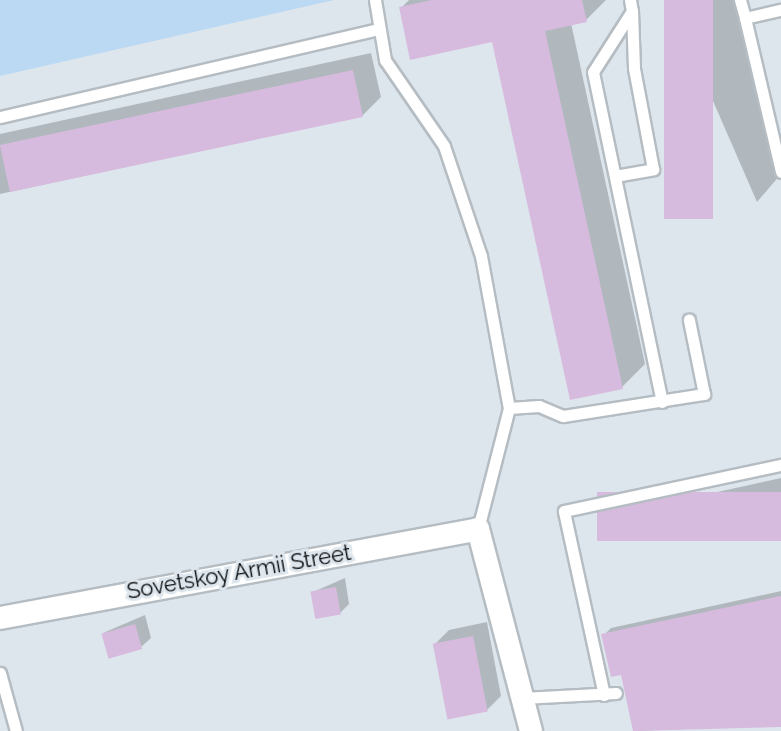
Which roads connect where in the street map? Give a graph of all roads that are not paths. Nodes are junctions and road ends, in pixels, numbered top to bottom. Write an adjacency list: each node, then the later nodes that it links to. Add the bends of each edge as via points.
1 (375, 0): 6 (lane)
2 (740, 0): 5 (lane)
3 (631, 5): 9 (lane, via 593,72); 9 (lane, via 634,68 653,169)
4 (781, 10): 5 (lane)
5 (745, 18): 8 (lane)
6 (377, 29): 7 (lane); 12 (lane, via 385,60 444,146 472,218)
7 (0, 117)
8 (781, 172)
9 (615, 176): 11 (lane)
10 (689, 320): 11 (lane, via 704,394)
11 (662, 402): 12 (lane, via 563,416 539,406)
12 (509, 408): 14 (lane)
13 (781, 465): 17 (lane, via 564,511 610,694)
14 (478, 529): 15 (street, Sovetskoy Armii Street); 17 (street)
15 (0, 618)
16 (0, 673): 18 (lane)
17 (522, 698): 19 (street)
18 (16, 731)
19 (531, 731)

